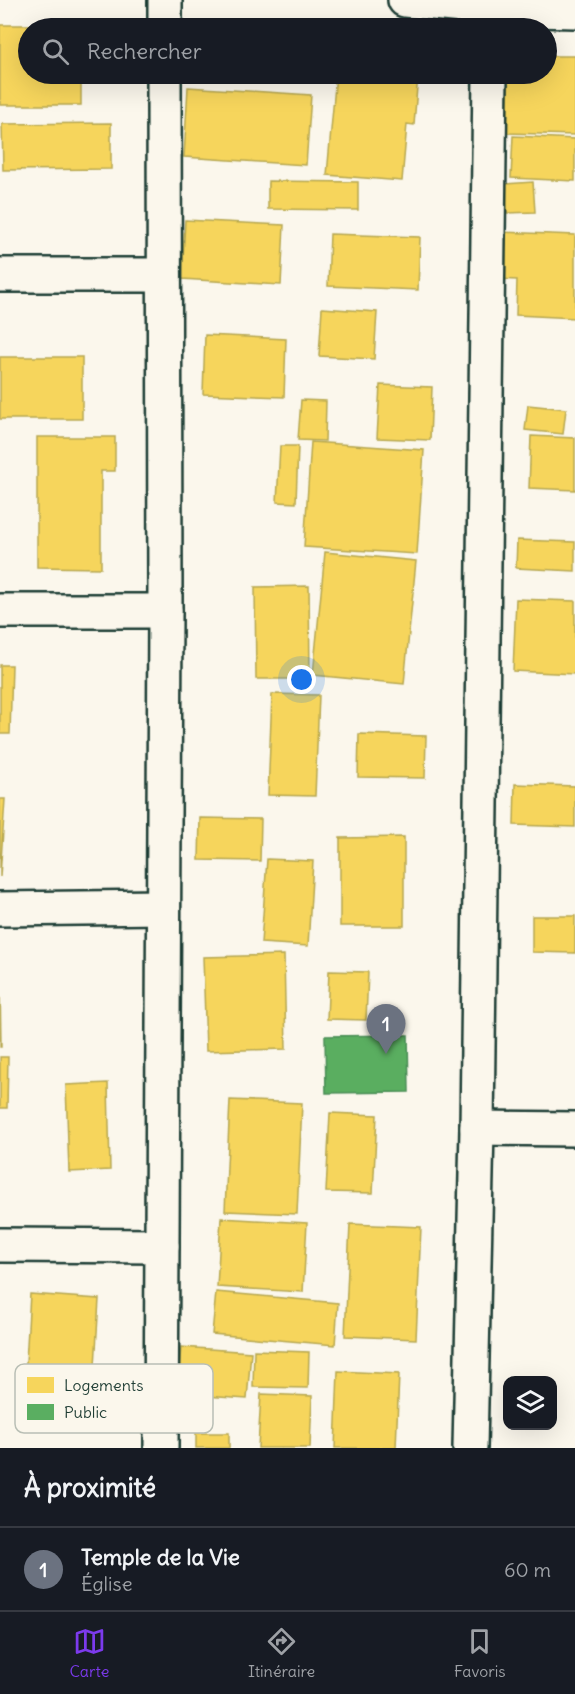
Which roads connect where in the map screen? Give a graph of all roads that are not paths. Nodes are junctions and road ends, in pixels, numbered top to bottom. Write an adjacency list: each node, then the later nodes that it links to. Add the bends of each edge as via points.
1 (165, 0): 4 (street)
2 (405, 0): 5 (street)
3 (575, 11): 6 (street)
4 (165, 18)
5 (486, 18)
6 (502, 18)
7 (165, 84): 10 (street)
8 (490, 84): 15 (street)
9 (0, 275): 10 (street)
10 (164, 275): 12 (street)
11 (0, 611): 12 (street)
12 (165, 611): 13 (street)
13 (163, 907): 14 (street); 18 (street)
14 (0, 909)
15 (477, 1128): 16 (street); 22 (street)
16 (575, 1129)
17 (0, 1245): 18 (street)
18 (162, 1246): 19 (street)
19 (161, 1364)
20 (161, 1433): 21 (street)
21 (161, 1448)
22 (470, 1448)

